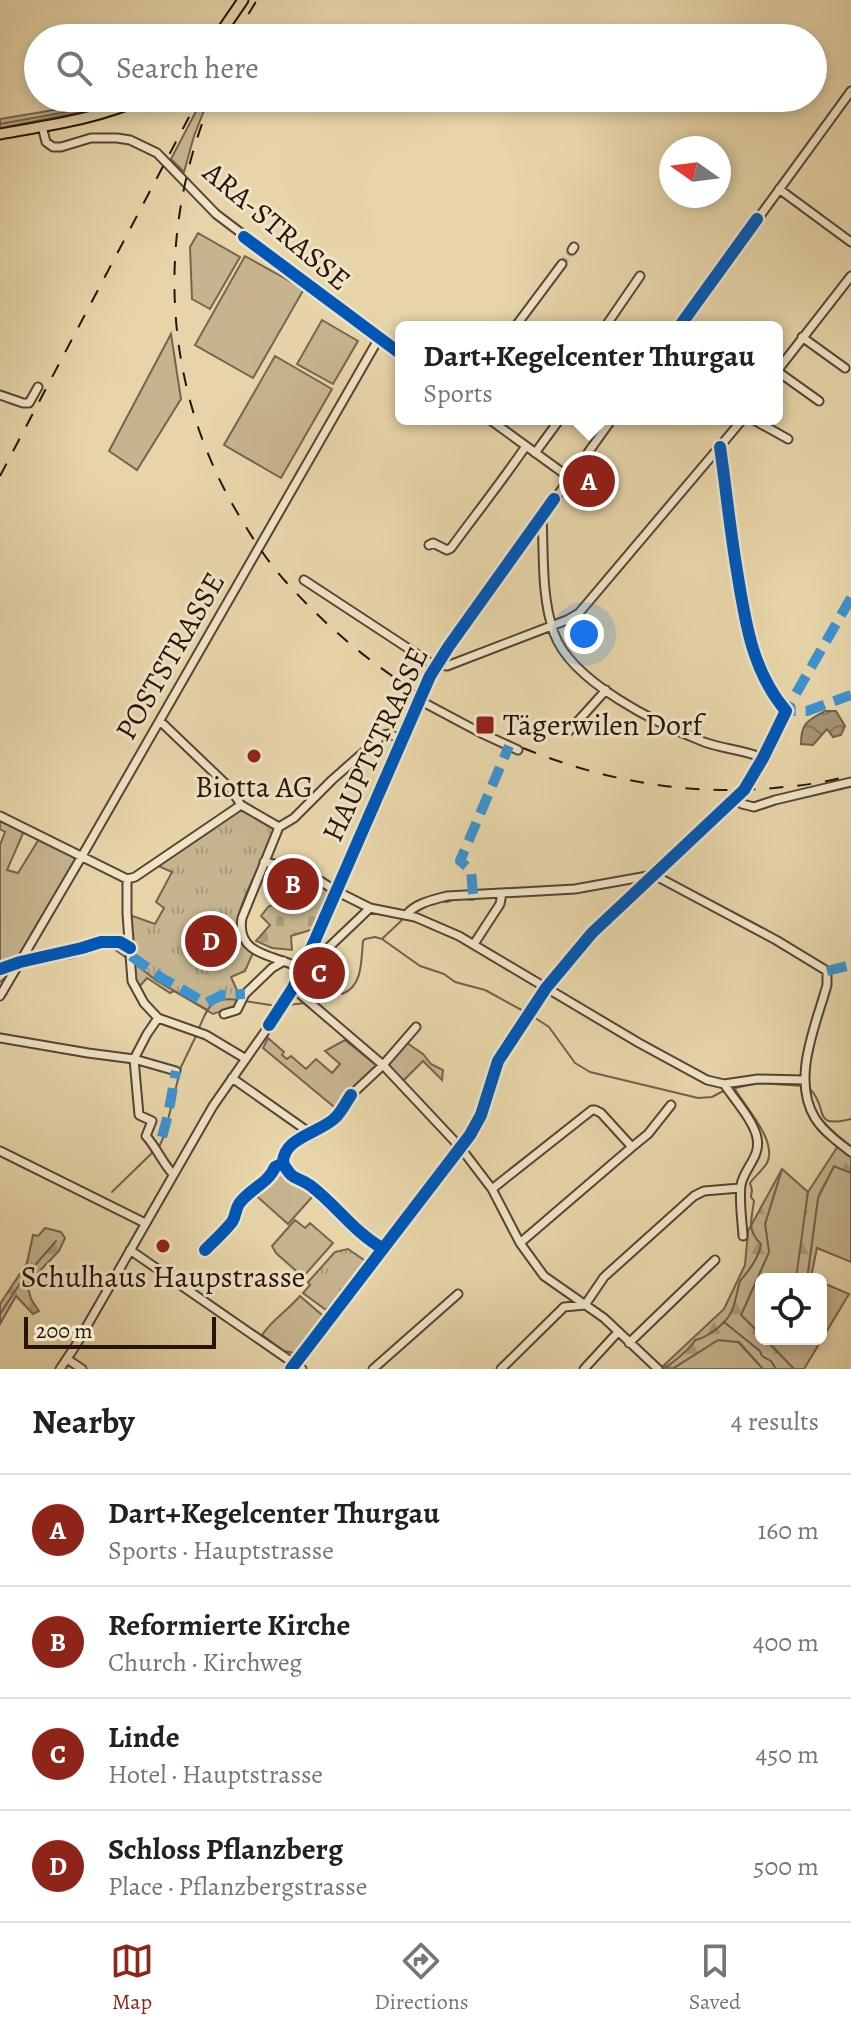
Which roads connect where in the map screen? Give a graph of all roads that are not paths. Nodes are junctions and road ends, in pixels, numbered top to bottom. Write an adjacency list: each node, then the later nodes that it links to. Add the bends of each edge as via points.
1 (243, 0): 2 (main road)
2 (227, 24)
3 (851, 91): 7 (street)
4 (107, 112): 5 (main road)
5 (42, 126): 6 (main road); 16 (street, ARA-STRASSE, via 53,147 102,137 130,140 157,153 216,214)
6 (0, 134)
7 (779, 189): 8 (street); 14 (street)
8 (851, 242)
9 (562, 264): 12 (street)
10 (640, 276): 13 (street)
11 (851, 276): 15 (street)
12 (519, 321)
13 (609, 321)
14 (683, 321)
15 (802, 337): 18 (street); 19 (street)
16 (379, 338): 17 (street, ARA-STRASSE); 41 (street, POSTSTRASSE)
17 (395, 350)
18 (783, 363)
19 (845, 368)
20 (783, 375): 23 (street)
21 (38, 387): 22 (street, via 29,403)
22 (0, 395)
23 (819, 401)
24 (497, 425): 30 (street)
25 (556, 425): 32 (street)
26 (608, 425): 33 (street, HAUPTSTRASSE)
27 (738, 425): 31 (street)
28 (763, 425): 29 (street)
29 (788, 439)
30 (526, 446): 32 (street); 35 (street, via 451,548)
31 (720, 447): 37 (street, via 582,610); 45 (street, via 746,629 760,669 786,711)
32 (535, 453): 33 (street)
33 (570, 478): 34 (street, HAUPTSTRASSE)
34 (542, 517): 37 (street); 38 (street, HAUPTSTRASSE)
35 (429, 545)
36 (304, 580): 38 (street)
37 (552, 626): 38 (street, via 447,666); 39 (street, via 573,662)
38 (437, 665): 40 (street, HAUPTSTRASSE)
39 (606, 690): 42 (street); 45 (street, via 659,723 716,747)
40 (419, 700): 43 (street, HAUPTSTRASSE); 44 (street)
41 (160, 721): 48 (street); 51 (street, POSTSTRASSE)
42 (569, 731)
43 (401, 739): 50 (street, via 383,735); 55 (street, HAUPTSTRASSE)
44 (518, 750)
45 (763, 758): 47 (street)
46 (851, 782): 47 (street, via 754,807)
47 (736, 799): 53 (street)
48 (241, 805): 50 (street); 54 (street)
49 (0, 816): 51 (street)
50 (279, 827): 52 (street)
51 (82, 856): 54 (street); 65 (street, POSTSTRASSE)
52 (264, 862): 55 (street, via 303,870); 61 (street, via 241,930 256,951)
53 (654, 875): 56 (street, via 575,889); 64 (street, via 592,933); 75 (street, via 827,971)
54 (127, 879): 67 (street, via 132,981)
55 (336, 891): 57 (street); 60 (street, HAUPTSTRASSE)
56 (502, 893): 58 (street, via 429,900); 59 (street)
57 (370, 908): 58 (street); 60 (street, via 327,949)
58 (406, 915): 59 (street)
59 (474, 944): 64 (street)
60 (310, 952): 62 (street, HAUPTSTRASSE)
61 (284, 961): 62 (street); 66 (street, via 237,1010)
62 (302, 969): 63 (street, HAUPTSTRASSE)
63 (293, 988): 71 (street, HAUPTSTRASSE); 72 (street)
64 (546, 988): 76 (street); 80 (street, via 498,1061 481,1115)
65 (0, 996)
66 (224, 1014)
67 (158, 1018): 70 (street); 71 (street, via 218,1041)
68 (416, 1027): 72 (street)
69 (0, 1038): 70 (street)
70 (134, 1059): 73 (street); 84 (street, via 139,1115 152,1121 146,1136)
71 (246, 1059): 74 (street, HAUPTSTRASSE)
72 (383, 1065): 77 (street); 80 (street)
73 (176, 1071)
74 (232, 1078): 79 (street); 84 (street, HAUPTSTRASSE)
75 (804, 1081): 76 (street, via 758,1079); 83 (street, via 815,1118)
76 (727, 1088): 85 (street, via 757,1137 755,1157)
77 (351, 1095)
78 (671, 1105): 81 (street)
79 (313, 1135)
80 (460, 1147): 86 (street); 97 (street)
81 (632, 1147): 86 (street, via 592,1110); 89 (street)
82 (0, 1151): 87 (street)
83 (851, 1152)
84 (173, 1174): 87 (street, HAUPTSTRASSE)
85 (740, 1188): 88 (street); 93 (street, via 694,1196 604,1277)
86 (492, 1189): 89 (street)
87 (145, 1223): 90 (street, HAUPTSTRASSE)
88 (743, 1236)
89 (520, 1243): 93 (street, via 544,1276)
90 (130, 1250): 96 (street, HAUPTSTRASSE); 97 (street)
91 (715, 1260): 95 (street)
92 (458, 1294): 101 (street)
93 (585, 1305): 94 (street); 102 (street, via 564,1307)
94 (618, 1332): 95 (street); 103 (street)
95 (629, 1343): 98 (street)
96 (67, 1359): 99 (street, HAUPTSTRASSE); 100 (street)
97 (296, 1367)
98 (655, 1368)
99 (60, 1369)
100 (82, 1369)
101 (373, 1369)
102 (501, 1369)
103 (584, 1369)

